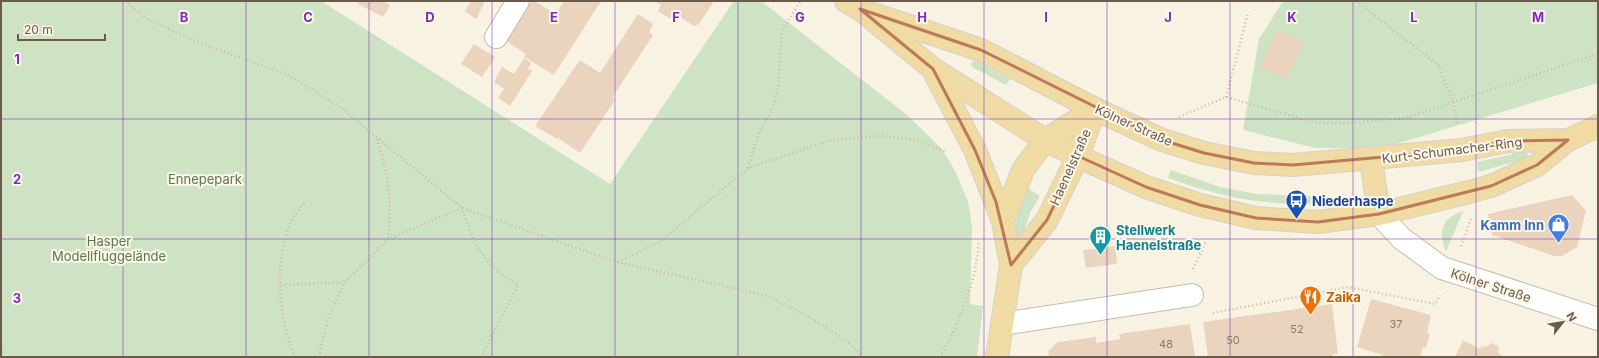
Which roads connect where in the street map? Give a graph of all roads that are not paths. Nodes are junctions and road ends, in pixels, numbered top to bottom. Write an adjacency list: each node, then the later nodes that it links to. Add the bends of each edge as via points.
1 (518, 1): 3 (street)
2 (853, 5): 4 (main road, Kölner Straße); 5 (main road, Kölner Straße, via 981,50)
3 (496, 37)
4 (933, 69): 7 (main road, Kölner Straße); 12 (main road, via 975,150)
5 (1095, 109): 7 (main road, Haenelstraße); 9 (main road, Haenelstraße); 10 (main road, Kölner Straße, via 1162,140 1204,153 1254,163 1293,165)
6 (1598, 126): 8 (main road)
7 (1045, 140): 9 (main road, Kölner Straße); 12 (main road, Haenelstraße, via 1023,170)
8 (1568, 140): 10 (main road, Kurt-Schumacher-Ring, via 1508,141 1462,150); 11 (main road, via 1537,165 1491,186)
9 (1078, 156): 11 (main road, Kölner Straße, via 1146,186 1200,205 1256,218 1318,222); 13 (main road, Haenelstraße, via 1047,220)
10 (1371, 160): 11 (main road)
11 (1379, 214): 15 (street, Kölner Straße, via 1401,238 1450,272)
12 (1003, 221): 13 (main road, Haenelstraße)
13 (1011, 265): 16 (main road, Haenelstraße)
14 (1192, 296): 16 (street)
15 (1598, 319)
16 (1002, 324): 17 (main road, Haenelstraße)
17 (997, 357)

